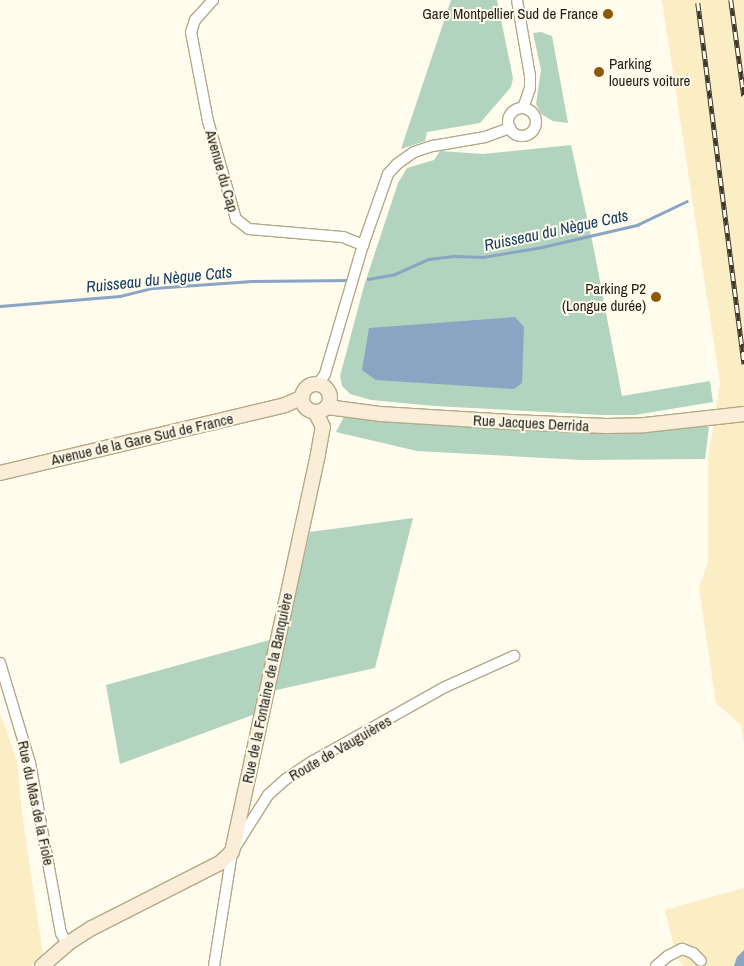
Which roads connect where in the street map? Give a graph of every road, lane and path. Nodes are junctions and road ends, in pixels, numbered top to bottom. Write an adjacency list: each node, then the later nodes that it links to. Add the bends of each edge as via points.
1 (213, 0): 5 (street, Avenue du Cap, via 195,20 191,32 208,121 236,219 249,229 343,237)
2 (517, 0): 3 (street, via 530,76 530,88)
3 (523, 108): 4 (street, via 512,112 508,120); 4 (street, via 534,115 534,128 524,135 516,134)
4 (510, 128): 5 (street, Rue de la Fontaine de la Banquière, via 486,137 432,146 406,156 396,164 383,185)
5 (363, 245): 6 (street, Rue de la Fontaine de la Banquière)
6 (318, 396): 7 (street, Rue Jacques Derrida, via 351,410 511,422 645,426); 8 (street, Avenue de la Gare Sud de France); 11 (street, Rue de la Fontaine de la Banquière, via 323,427 318,454)
7 (744, 414)
8 (0, 473)
9 (514, 656): 11 (street, Route de Vauguières, via 445,687 286,779 268,795)
10 (0, 663): 12 (street, Rue du Mas de la Fiole, via 30,763 61,933)
11 (232, 852): 12 (street, Route de Vauguières, via 220,863 125,910); 15 (street, Rue de la Fontaine de la Banquière)
12 (67, 944): 14 (street, Route de Vauguières)
13 (701, 961): 16 (street, via 682,949)
14 (42, 966)
15 (214, 966)
16 (656, 966)

